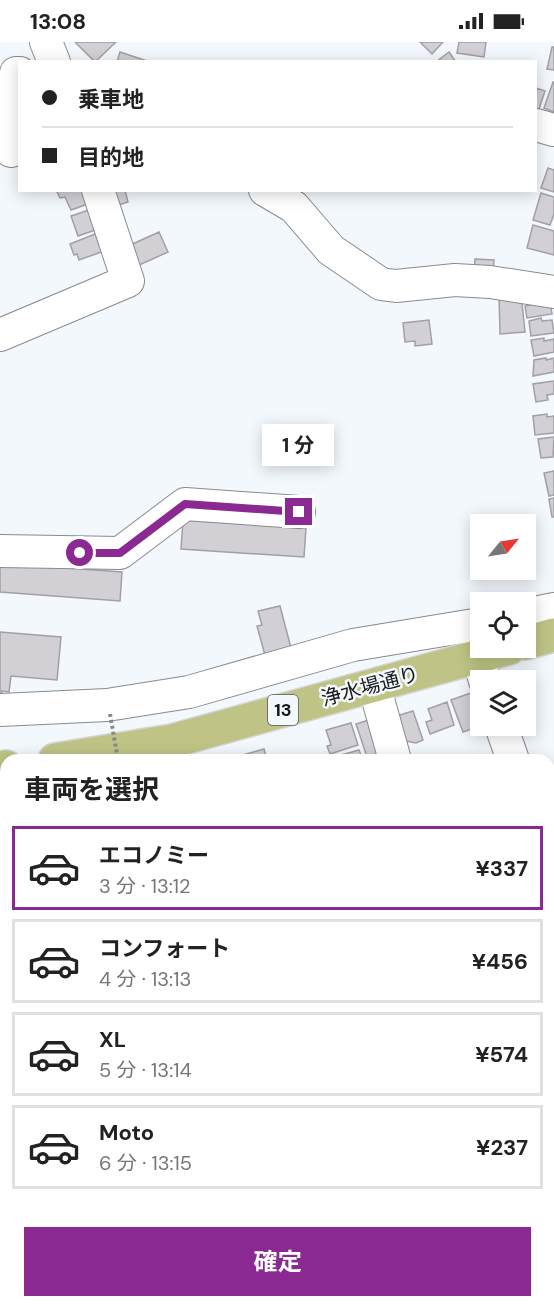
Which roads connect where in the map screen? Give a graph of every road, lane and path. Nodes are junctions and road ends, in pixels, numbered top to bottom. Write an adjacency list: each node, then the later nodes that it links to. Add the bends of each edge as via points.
1 (46, 42): 2 (street)
2 (53, 60)
3 (18, 73): 6 (street, via 6,120)
4 (537, 125): 5 (street)
5 (554, 130)
6 (11, 151)
7 (99, 192): 10 (street, via 128,281)
8 (268, 192): 9 (street, via 294,207 331,250 381,284 455,280)
9 (554, 292)
10 (0, 335)
11 (299, 512): 12 (street, via 185,504 120,553)
12 (0, 551)
13 (554, 609): 14 (street)
14 (536, 613)
15 (470, 626): 21 (street, via 353,645 189,693 107,705)
16 (554, 635): 17 (main road)
17 (536, 640)
18 (496, 658): 19 (main road, 浄水場通り / 13)
19 (481, 669): 20 (main road, 浄水場通り / 13)
20 (374, 685): 24 (main road, 浄水場通り / 13); 27 (street)
21 (0, 710)
22 (110, 714): 25 (path, bridge)
23 (505, 736): 28 (street)
24 (174, 751): 26 (main road, 浄水場通り / 13)
25 (117, 754)
26 (134, 754)
27 (393, 754)
28 (511, 754)

